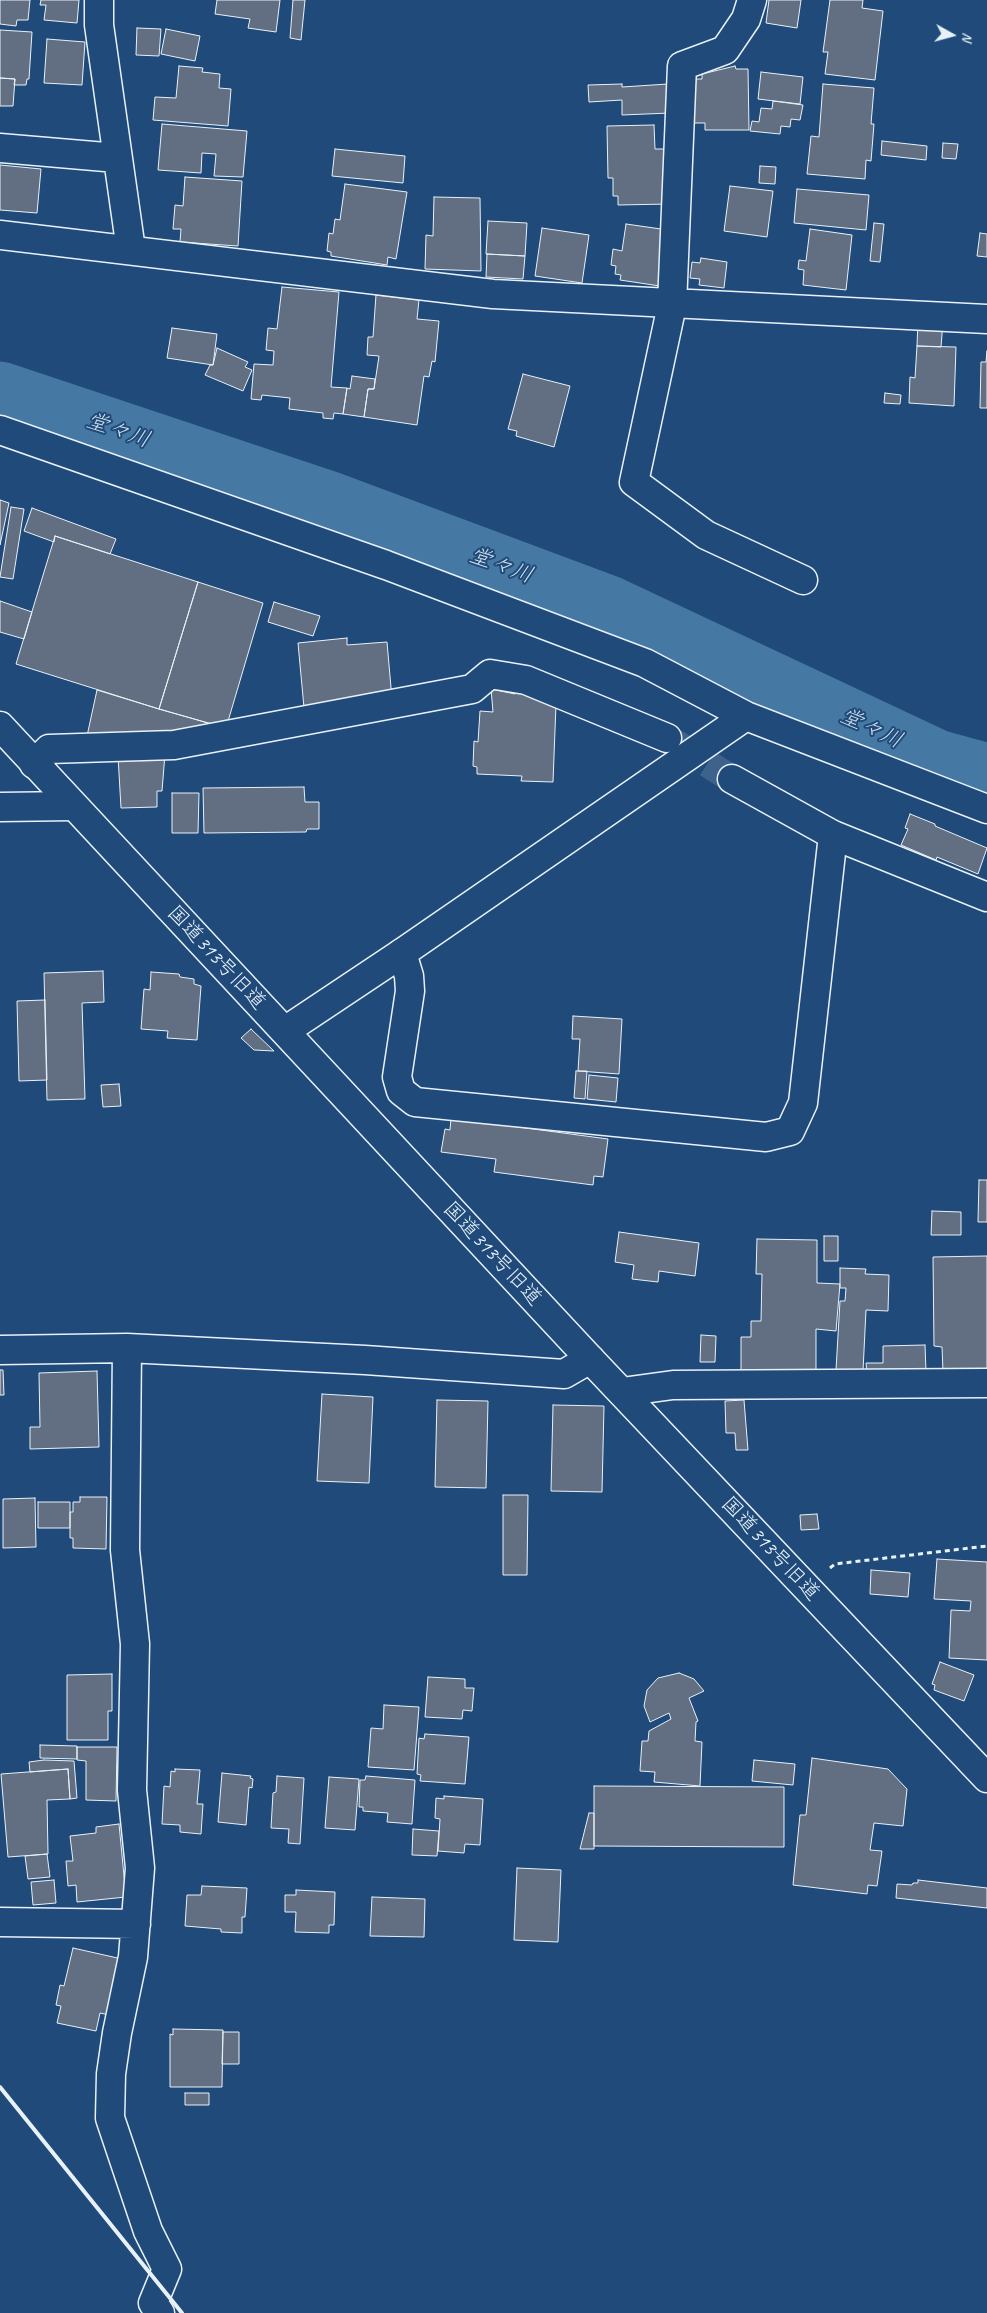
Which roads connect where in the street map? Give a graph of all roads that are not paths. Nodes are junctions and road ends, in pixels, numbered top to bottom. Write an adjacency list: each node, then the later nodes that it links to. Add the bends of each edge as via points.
1 (99, 0): 4 (street, via 98,25)
2 (752, 0): 7 (street, via 746,19 725,50 682,66)
3 (0, 148): 4 (street)
4 (117, 158): 6 (street)
5 (0, 235): 6 (street)
6 (131, 250): 7 (street, via 493,294)
7 (672, 305): 8 (street); 10 (street, via 634,482 706,535)
8 (987, 320)
9 (0, 430): 11 (street, via 386,566 646,663)
10 (802, 580)
11 (746, 716): 18 (street); 21 (street)
12 (0, 726): 14 (street, 国道313号旧道)
13 (667, 738): 14 (street, via 526,680 490,674 472,690 174,744 49,749)
14 (34, 764): 16 (street, 国道313号旧道)
15 (732, 779): 19 (street)
16 (73, 806): 17 (street); 22 (street, 国道313号旧道)
17 (0, 807)
18 (987, 809)
19 (833, 835): 20 (street); 21 (street, via 802,1103 790,1131 766,1137 415,1102 401,1091 397,1078 410,991)
20 (987, 897)
21 (402, 953): 22 (street)
22 (285, 1031): 25 (street, 国道313号旧道)
23 (127, 1348): 24 (street); 25 (street, via 564,1374); 30 (street, via 125,1550 135,1644 132,1790 140,1868)
24 (0, 1350)
25 (590, 1359): 27 (street, 国道313号旧道)
26 (987, 1382): 27 (street, via 673,1385)
27 (622, 1392): 28 (street, 国道313号旧道)
28 (987, 1778)
29 (0, 1922): 30 (street)
30 (136, 1924): 31 (street, via 111,2074 110,2118 148,2231 167,2269 153,2303)
31 (160, 2313)

